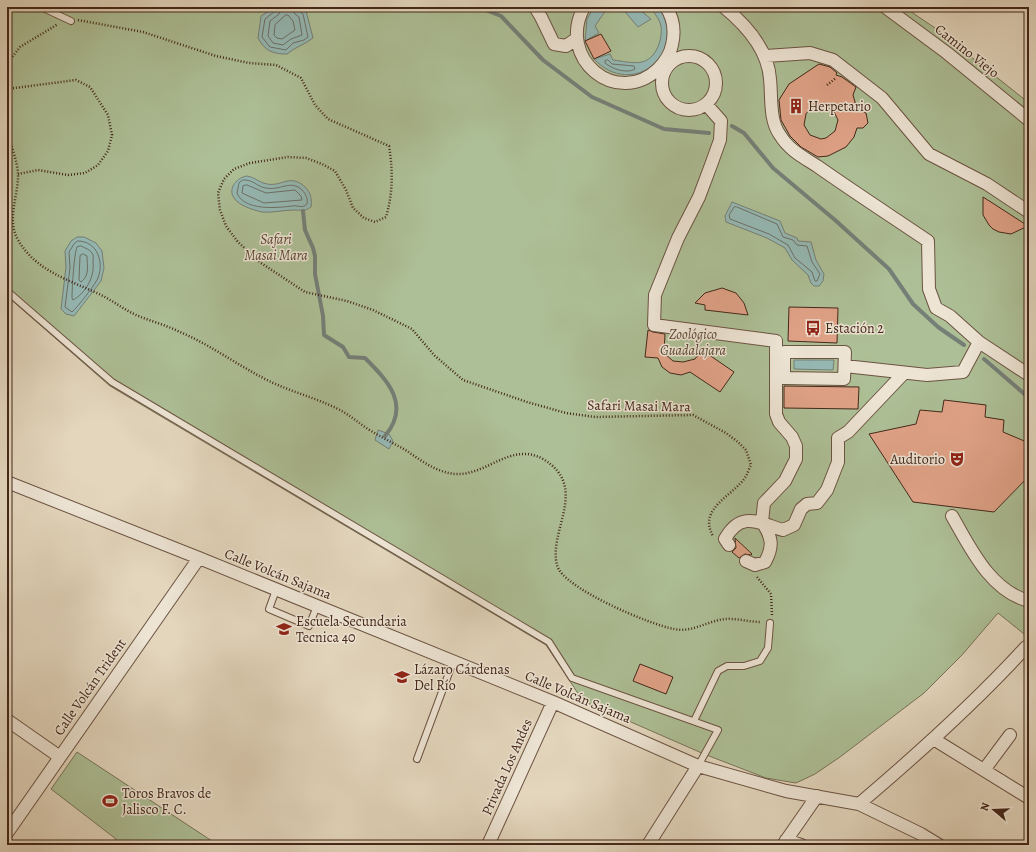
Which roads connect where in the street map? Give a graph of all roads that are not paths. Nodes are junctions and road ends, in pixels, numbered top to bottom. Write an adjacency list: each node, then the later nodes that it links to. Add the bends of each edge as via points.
1 (41, 7): 7 (lane)
2 (534, 7): 8 (street, via 542,17 554,44 566,46)
3 (584, 7): 8 (street, via 576,27)
4 (666, 7): 10 (street, via 672,20 674,36)
5 (724, 7): 9 (street, via 749,32)
6 (886, 7): 12 (street, Camino Viejo)
7 (71, 21)
8 (576, 39): 10 (street, via 584,60 592,70 605,78 620,82 636,81)
9 (766, 56): 13 (street, via 810,53 833,60 882,98 928,154 987,184); 15 (street, via 773,118 779,134 791,149 928,241 929,289 936,308 950,316)
10 (665, 66): 11 (street, via 663,91 674,106 691,110); 11 (street, via 687,56 702,59 709,64 716,79 716,88)
11 (706, 104): 16 (street, via 721,122 720,140 699,197 678,238 655,295 654,325 776,341)
12 (1029, 120)
13 (1029, 212)
14 (7, 291): 34 (lane, via 112,382 548,642 572,678)
15 (979, 342): 18 (street, via 963,372); 19 (street)
16 (780, 365): 17 (street, via 784,378 837,379 844,379); 17 (street, via 784,352 845,352); 22 (street, via 776,414 796,446 796,459 785,481 764,502)
17 (844, 366): 18 (street)
18 (904, 374): 22 (street, via 848,432 838,438 835,474 817,503 807,504 801,509 794,525 783,530)
19 (1029, 375)
20 (7, 482): 24 (street, Calle Volcán Sajama)
21 (952, 516): 27 (street, via 976,557 1004,590)
22 (762, 522): 23 (street, via 748,520 731,529 725,539); 25 (street, via 769,532 771,551 765,562 755,565)
23 (728, 545)
24 (199, 558): 26 (street, Calle Volcán Sajama); 37 (street, Calle Volcán Trident)
25 (746, 561)
26 (276, 590): 28 (street, Calle Volcán Sajama); 28 (lane, via 269,609 309,626)
27 (1029, 600)
28 (317, 606): 31 (street, Calle Volcán Sajama)
29 (770, 622): 34 (lane, via 768,648 760,661 744,666 726,666 718,671)
30 (1026, 647): 36 (street, via 991,686)
31 (453, 662): 32 (street, Calle Volcán Sajama); 38 (lane)
32 (553, 702): 39 (street, Calle Volcán Sajama); 46 (street, Privada Los Andes)
33 (7, 720): 37 (street)
34 (694, 721): 39 (lane, via 718,730)
35 (1010, 735): 40 (street)
36 (935, 740): 40 (street); 43 (street)
37 (60, 757): 44 (street, Calle Volcán Trident)
38 (417, 759)
39 (698, 766): 41 (street, Calle Volcán Sajama, via 786,791); 47 (street)
40 (984, 770): 42 (street)
41 (817, 796): 43 (street, Calle Volcán Sajama); 45 (street)
42 (1029, 798)
43 (859, 804): 49 (street, Calle Volcán Sajama)
44 (7, 833)
45 (784, 842): 48 (street)
46 (488, 845)
47 (648, 845)
48 (801, 845)
49 (939, 845)

